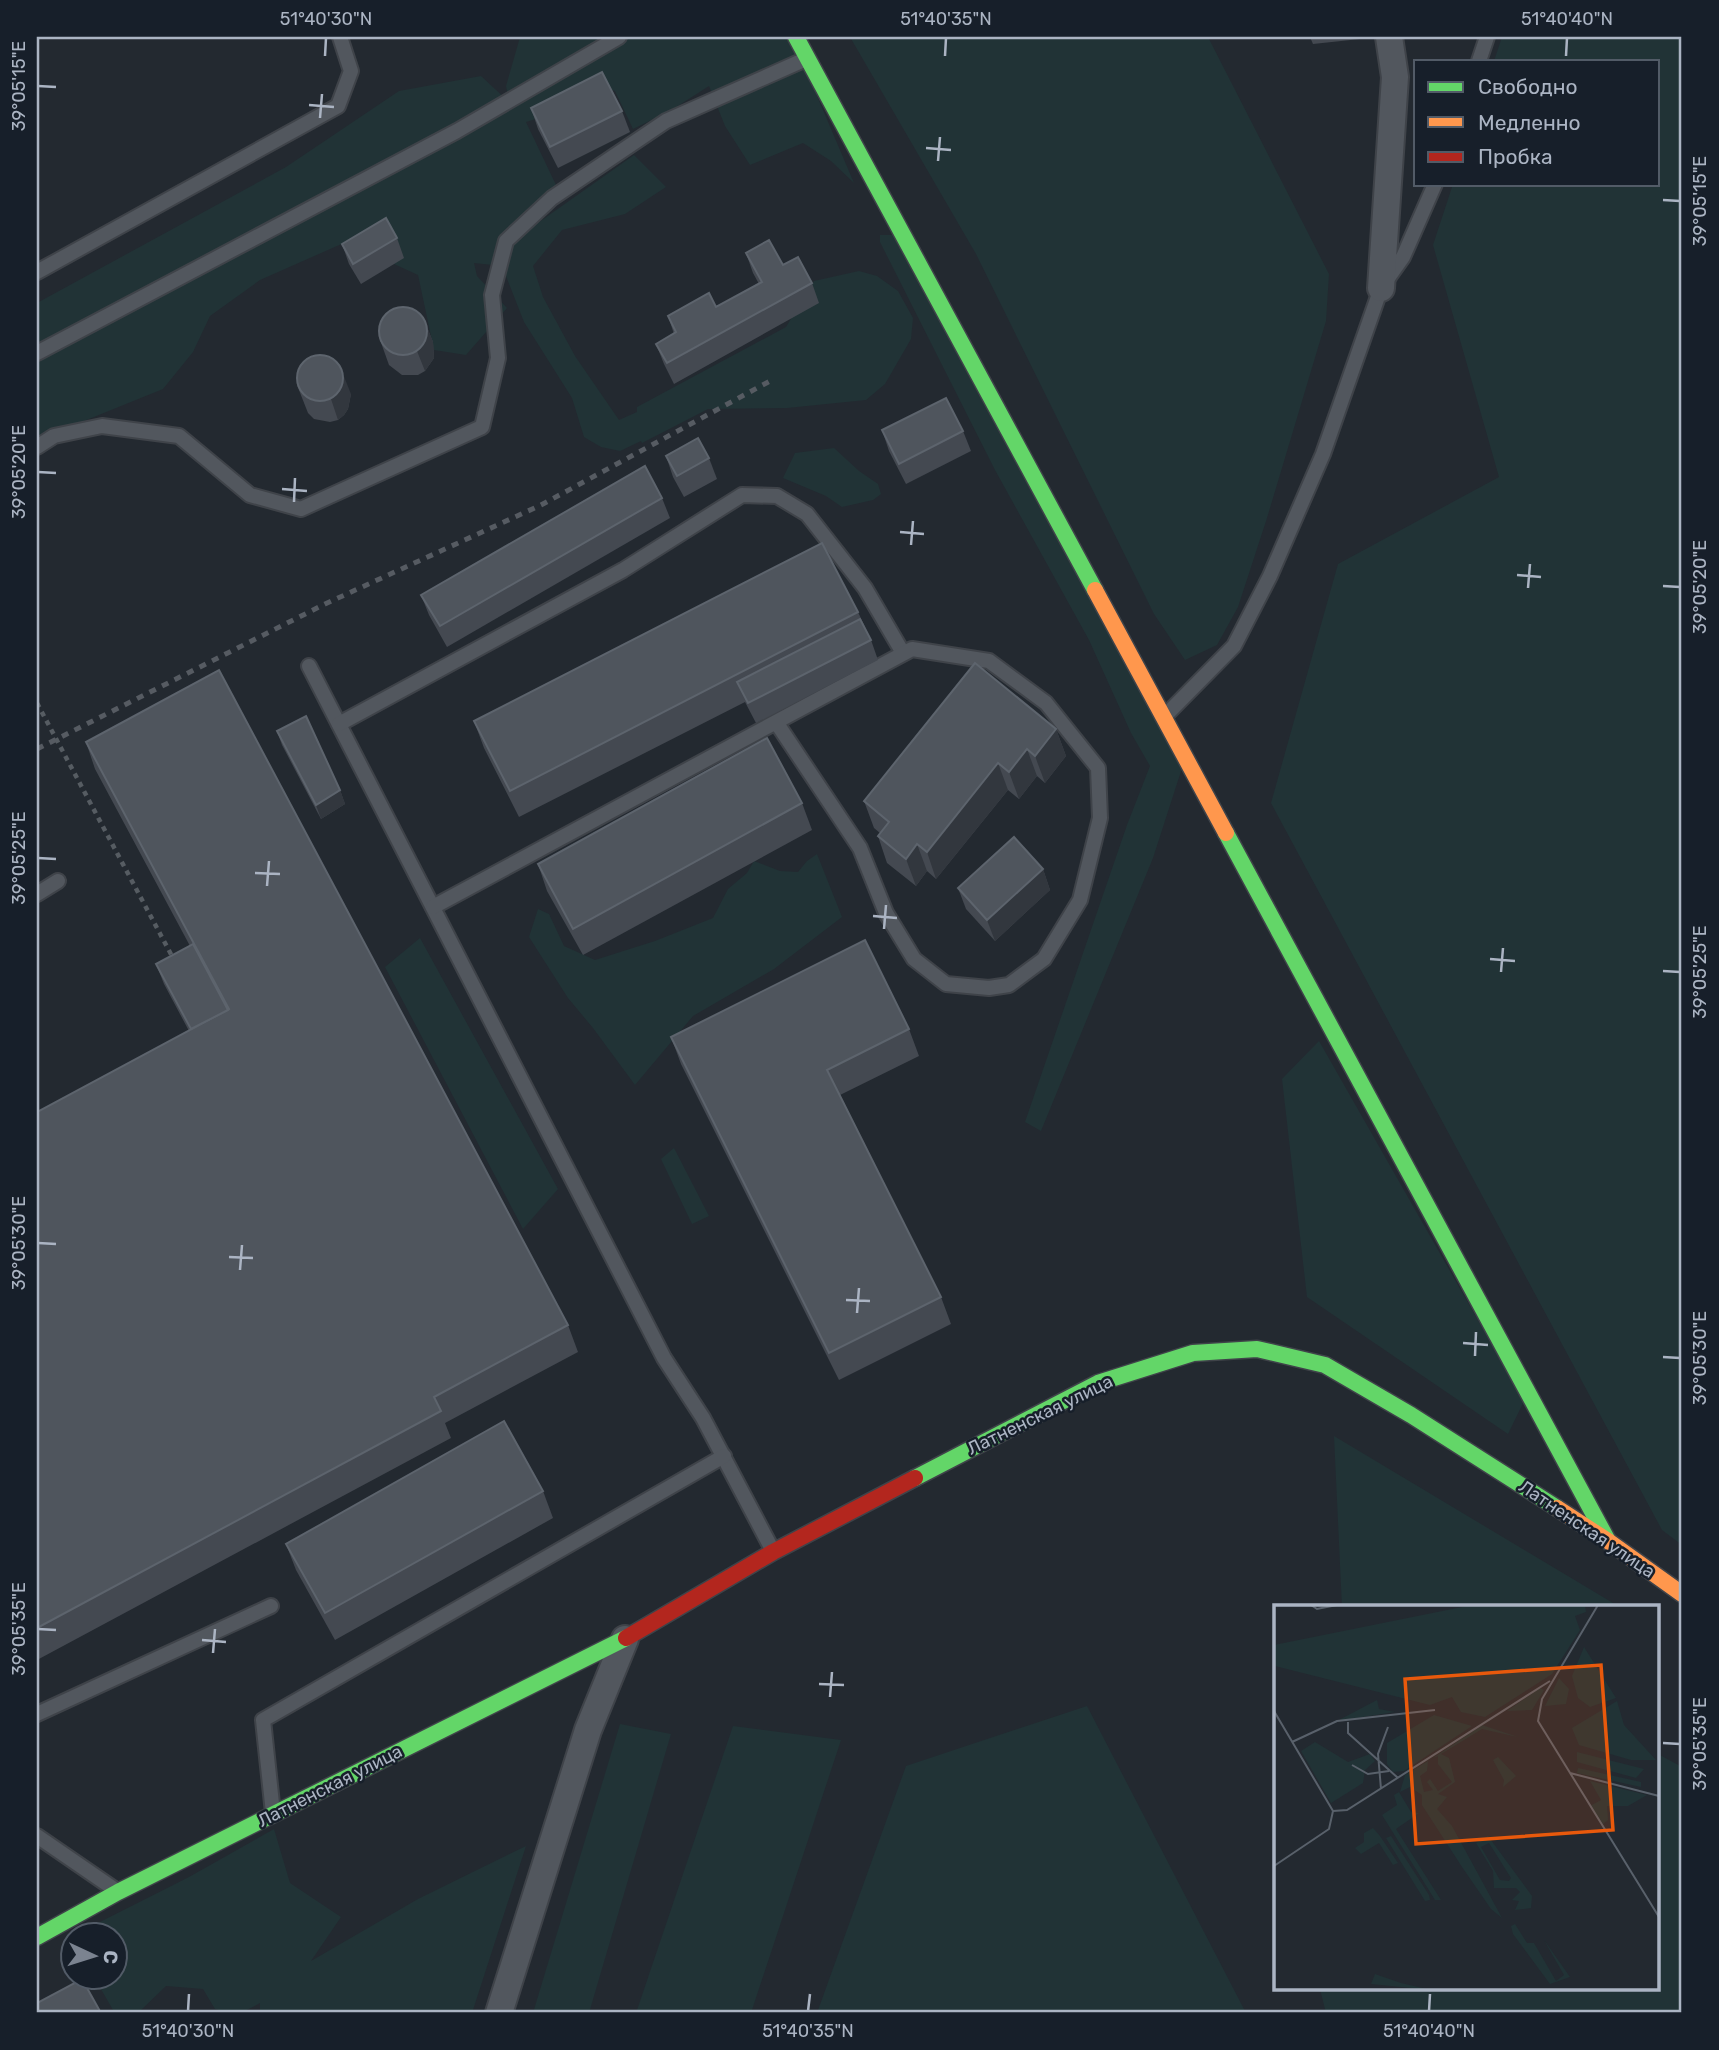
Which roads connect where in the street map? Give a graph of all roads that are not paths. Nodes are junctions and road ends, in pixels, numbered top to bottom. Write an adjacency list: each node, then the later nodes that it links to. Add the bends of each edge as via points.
1 (340, 37): 9 (lane, via 351,71 338,106)
2 (619, 37): 11 (lane, via 457,131)
3 (796, 37): 6 (street)
4 (1390, 37): 10 (street, via 1395,77)
5 (1487, 37): 7 (lane)
6 (807, 58): 12 (lane, via 666,121 552,198 506,241 492,295 498,358 482,427 301,509 250,495 178,436 102,426 54,436); 15 (street)
7 (1479, 60)
8 (1434, 186): 10 (lane, via 1403,257)
9 (37, 272)
10 (1381, 288): 15 (lane, via 1323,454 1270,576 1234,646)
11 (37, 353)
12 (37, 447)
13 (904, 653): 16 (lane); 16 (lane, via 912,649 989,661 1046,704 1098,768 1100,818 1080,900 1044,959 1009,985 946,984 914,959 886,913 860,848); 17 (lane, via 865,588 807,514 777,496 742,495 622,570)
14 (309, 666): 17 (lane)
15 (1164, 717): 22 (street)
16 (776, 722): 20 (lane)
17 (339, 724): 20 (lane)
18 (58, 881): 19 (lane)
19 (37, 894)
20 (433, 907): 21 (lane, via 664,1358)
21 (724, 1457): 23 (lane); 28 (lane, via 262,1720)
22 (1608, 1541): 23 (street, Латненская улица, via 1325,1365 1257,1349 1193,1353 1098,1383); 24 (street, Латненская улица)
23 (773, 1552): 26 (street, Латненская улица)
24 (1682, 1594)
25 (271, 1606): 27 (lane)
26 (625, 1639): 28 (street, Латненская улица); 32 (street, via 588,1730)
27 (37, 1714)
28 (273, 1815): 30 (street, Латненская улица)
29 (37, 1836): 30 (lane)
30 (118, 1892): 31 (street, Латненская улица)
31 (37, 1937)
32 (499, 2013)

